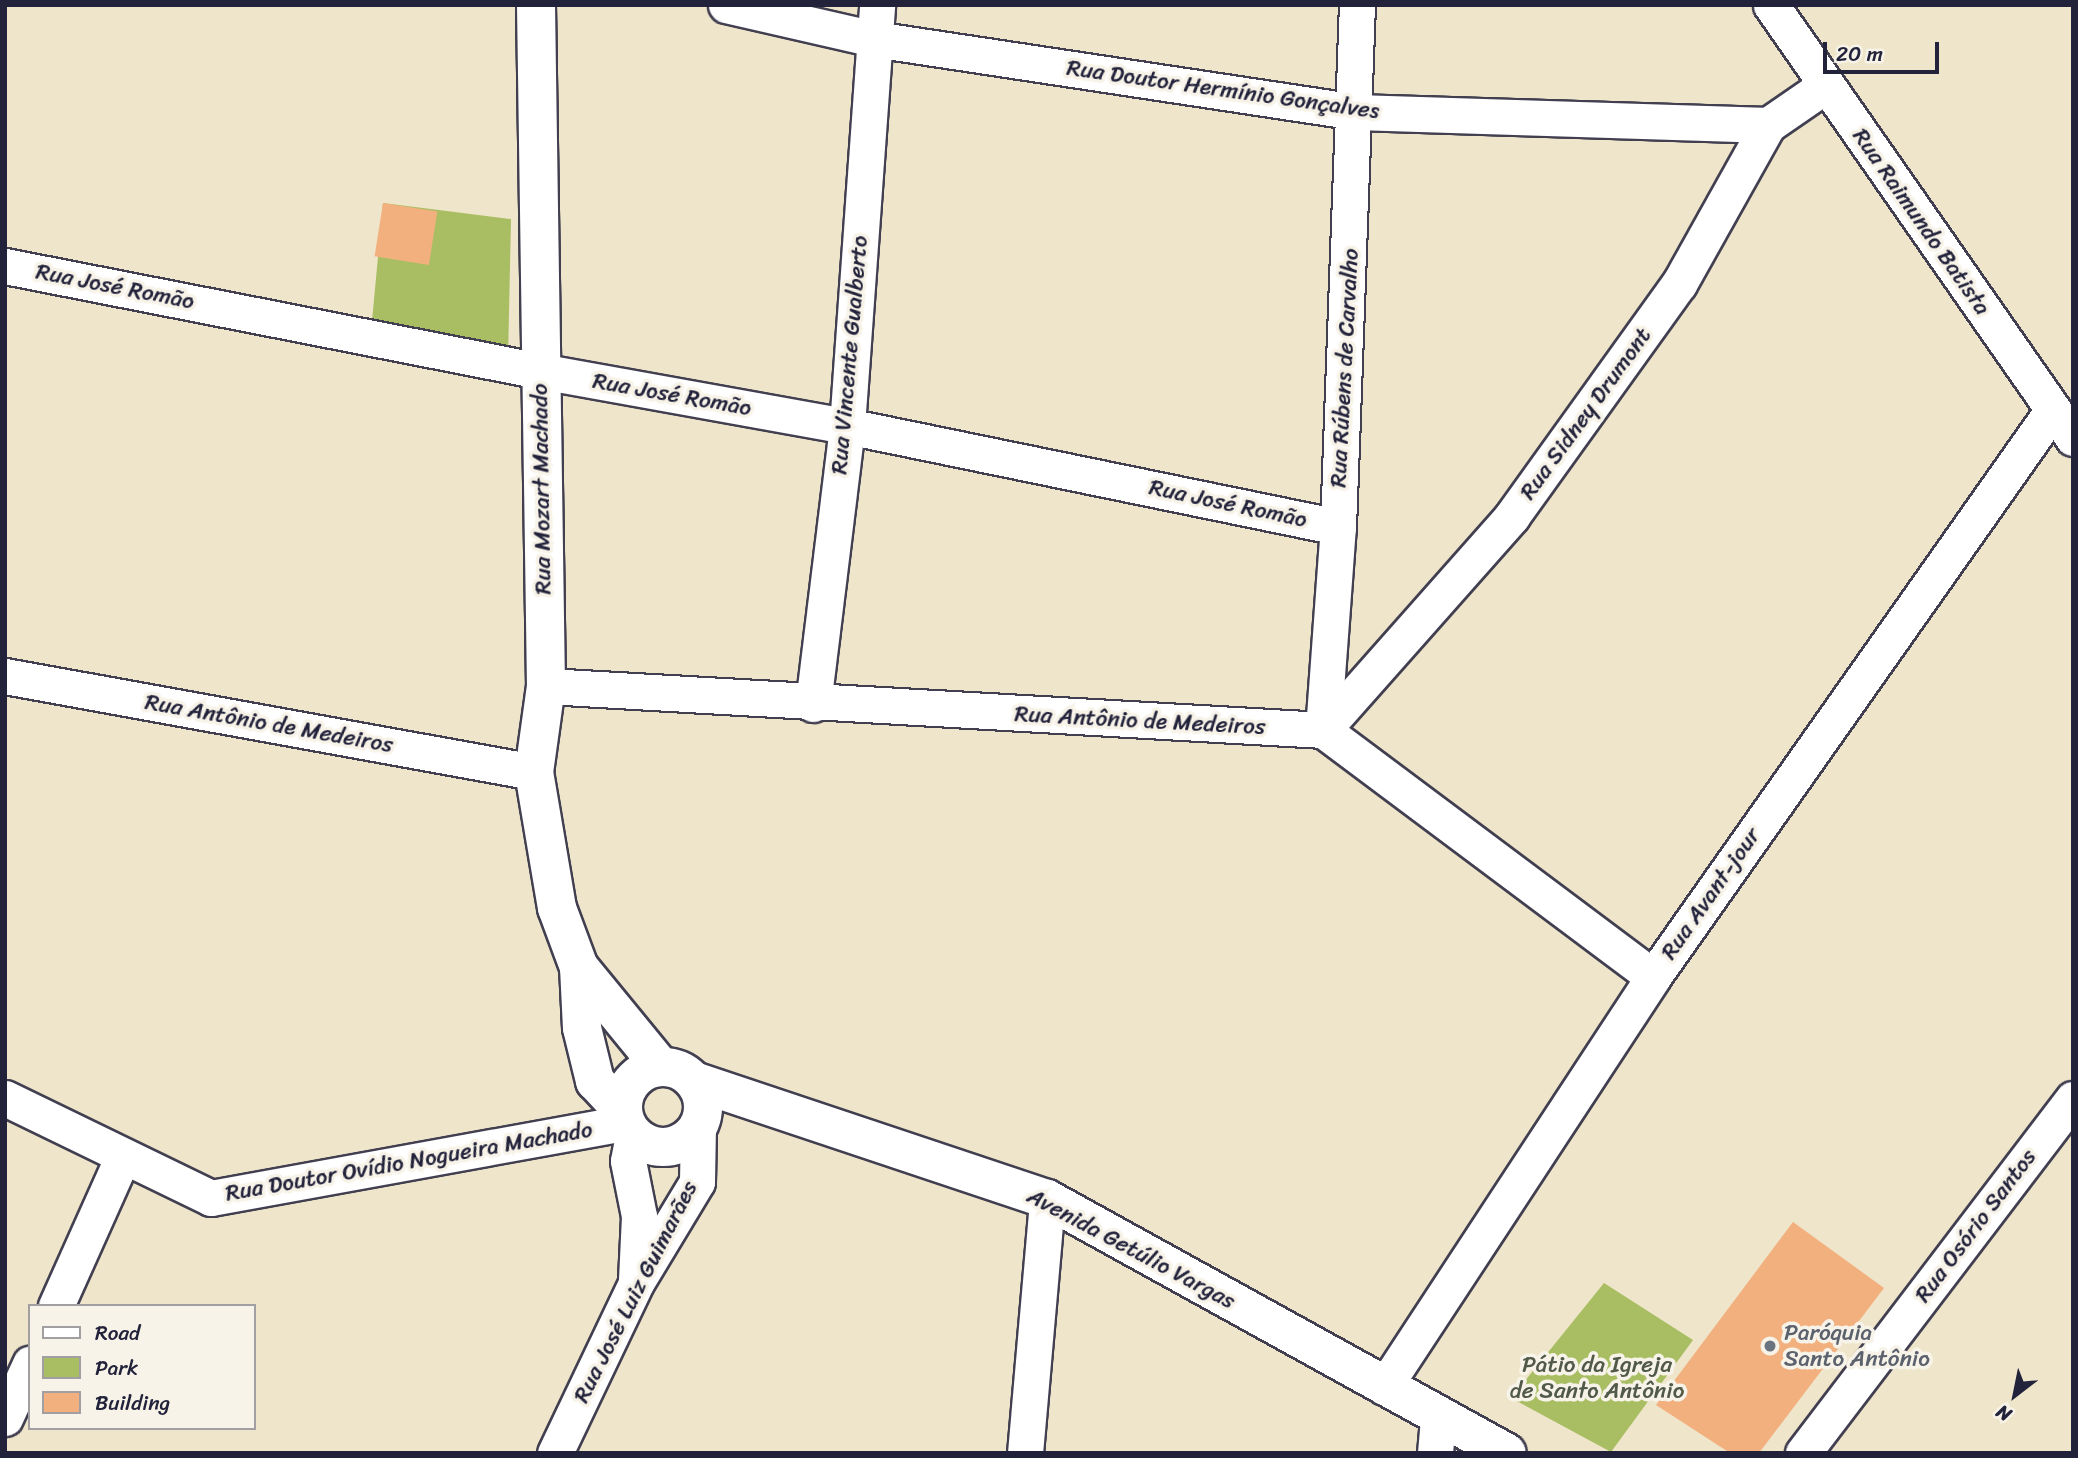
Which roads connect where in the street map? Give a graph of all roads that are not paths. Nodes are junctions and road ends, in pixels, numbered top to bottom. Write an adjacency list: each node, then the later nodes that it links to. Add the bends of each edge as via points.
1 (536, 5): 10 (street, Rua Mozart Machado)
2 (726, 5): 5 (street, Rua Doutor Hermínio Gonçalves)
3 (1357, 5): 7 (street, Rua Rúbens de Carvalho)
4 (1775, 7): 6 (street, Rua Raimundo Batista)
5 (876, 22): 7 (street, Rua Doutor Hermínio Gonçalves); 12 (street, Rua Vincente Gualberto)
6 (1826, 85): 8 (street, Rua Sidney Drumont); 11 (street, Rua Raimundo Batista)
7 (1357, 112): 8 (street, Rua Doutor Hermínio Gonçalves); 13 (street, Rua Rúbens de Carvalho)
8 (1768, 125): 17 (street, Rua Sidney Drumont, via 1679,284 1512,516)
9 (5, 266): 10 (street, Rua José Romão)
10 (540, 371): 12 (street, Rua José Romão); 15 (street, Rua Mozart Machado)
11 (2062, 425): 20 (street, Rua Avant-jour)
12 (847, 426): 13 (street, Rua José Romão); 16 (street, Rua Vincente Gualberto)
13 (1338, 527): 17 (street, Rua Rúbens de Carvalho)
14 (5, 676): 18 (street, Rua Antônio de Medeiros)
15 (545, 686): 16 (street, Rua Antônio de Medeiros); 18 (street, Rua Mozart Machado)
16 (813, 704): 17 (street, Rua Antônio de Medeiros)
17 (1323, 730): 20 (street)
18 (534, 772): 19 (street, Rua Mozart Machado, via 557,908)
19 (579, 967): 21 (street, Rua Mozart Machado); 24 (street, Rua Mozart Machado, via 582,1028 595,1081)
20 (1653, 976): 31 (street, Rua Avant-jour)
21 (677, 1074): 24 (street, via 634,1079); 25 (street, via 703,1103); 27 (street, Avenida Getúlio Vargas)
22 (5, 1098): 26 (street, Rua Doutor Ovídio Nogueira Machado)
23 (2073, 1099): 37 (street, Rua Osório Santos)
24 (626, 1123): 25 (street, via 665,1147 681,1143); 26 (street, Rua Doutor Ovídio Nogueira Machado, via 211,1198); 28 (street, via 639,1216)
25 (698, 1126): 28 (street, Rua José Luiz Guimarães, via 696,1182)
26 (123, 1156): 29 (street)
27 (1047, 1199): 31 (street, Avenida Getúlio Vargas); 35 (street)
28 (636, 1283): 34 (street, Rua José Luiz Guimarães)
29 (57, 1304)
30 (28, 1367): 32 (street)
31 (1384, 1387): 33 (street, Avenida Getúlio Vargas)
32 (5, 1418)
33 (1437, 1435): 36 (street, Avenida Getúlio Vargas)
34 (555, 1453)
35 (1025, 1453)
36 (1507, 1453)
37 (1803, 1453)

